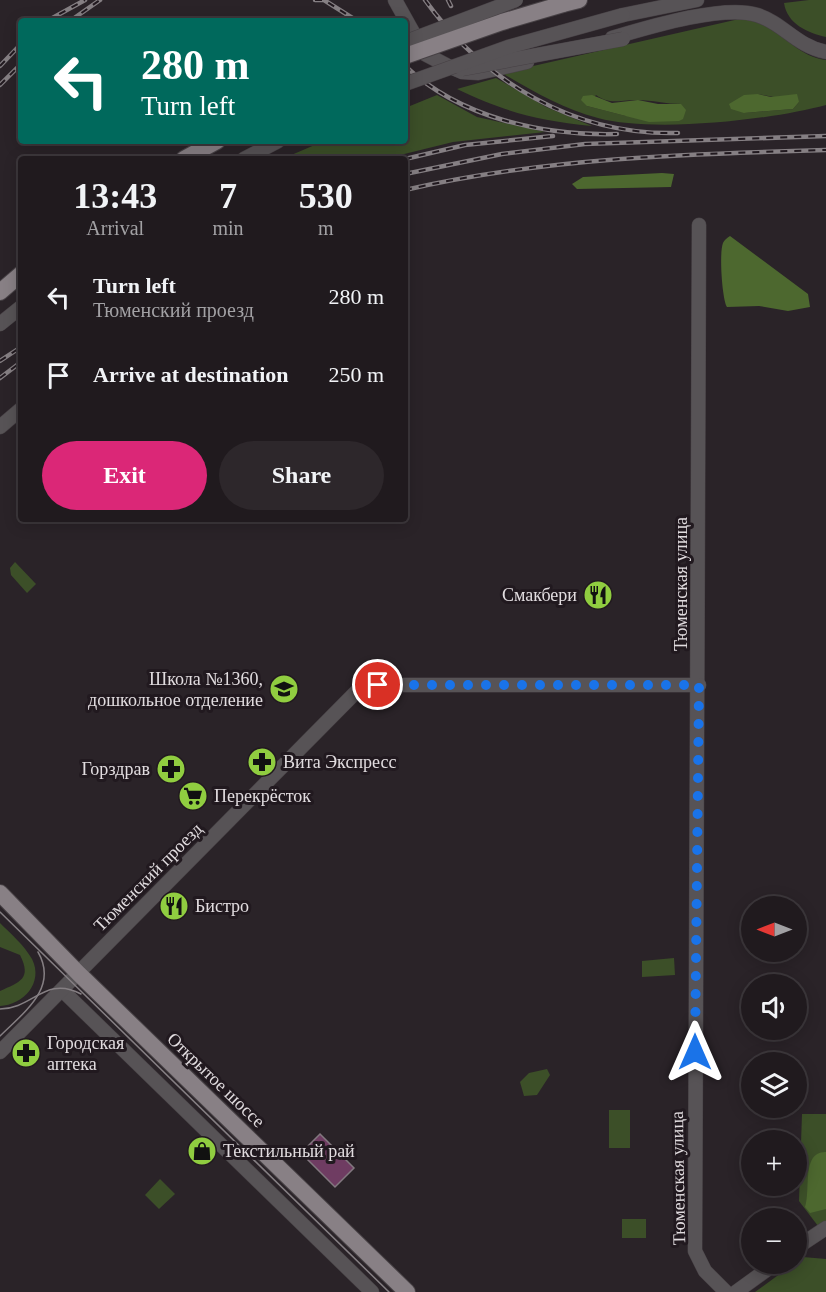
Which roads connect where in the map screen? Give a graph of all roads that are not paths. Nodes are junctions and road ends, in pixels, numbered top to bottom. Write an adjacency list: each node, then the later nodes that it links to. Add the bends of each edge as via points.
1 (395, 0): 5 (street)
2 (516, 0): 8 (street, bridge)
3 (579, 0): 10 (main road, bridge)
4 (697, 0): 11 (street, bridge, via 555,32)
5 (405, 18)
6 (408, 24): 9 (street, via 424,54 462,72 497,70 664,23 735,13 765,18 805,46)
7 (623, 39): 11 (street, bridge)
8 (408, 41)
9 (826, 52)
10 (408, 55)
11 (428, 75): 12 (street, bridge)
12 (408, 83)
13 (211, 144): 15 (main road)
14 (272, 144): 16 (street)
15 (189, 156)
16 (250, 156)
17 (699, 225): 24 (street, Тюменская улица)
18 (18, 277): 19 (main road)
19 (0, 292)
20 (18, 309): 21 (street)
21 (0, 324)
22 (18, 412): 23 (street)
23 (0, 427)
24 (699, 685): 26 (street, Тюменский проезд, via 365,686); 34 (street, Тюменская улица, via 695,1251 705,1271)
25 (0, 893): 26 (main road, Открытое шоссе)
26 (78, 974): 27 (street, Тюменский проезд); 33 (main road, Открытое шоссе)
27 (62, 990): 28 (street, Тюменский проезд); 32 (street)
28 (0, 1052)
29 (826, 1228): 30 (street)
30 (807, 1241)
31 (761, 1274): 35 (street)
32 (372, 1292)
33 (407, 1292)
34 (726, 1292)
35 (736, 1292)

